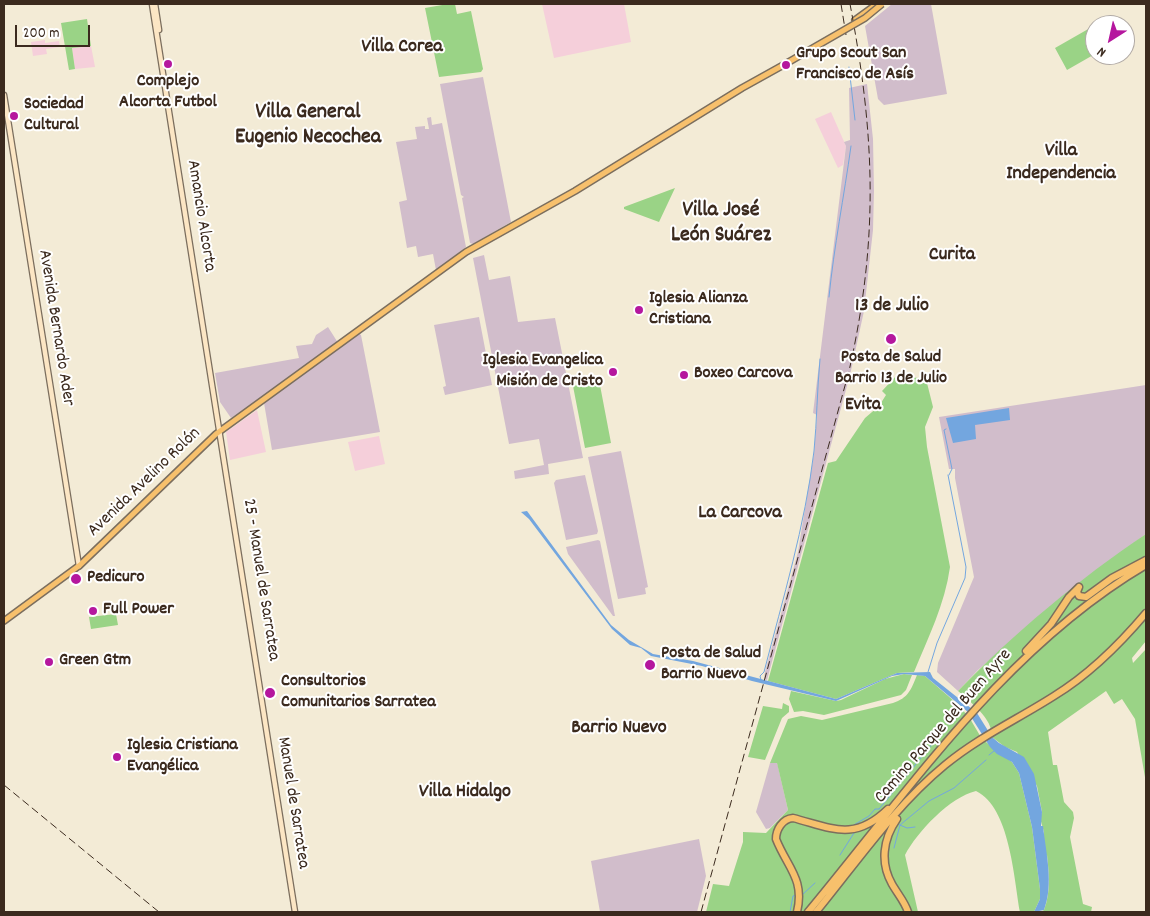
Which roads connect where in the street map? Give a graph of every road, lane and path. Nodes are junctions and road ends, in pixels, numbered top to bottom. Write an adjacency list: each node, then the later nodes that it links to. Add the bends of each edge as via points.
1 (153, 4): 6 (main road, 25 - Manuel de Sarratea)
2 (877, 4): 4 (main road, bridge)
3 (882, 4): 4 (main road, bridge, via 865,18)
4 (786, 62): 6 (main road, Avenida Avelino Rolón, via 575,191 469,250)
5 (4, 95): 9 (main road, Avenida Bernardo Ader)
6 (221, 431): 9 (main road, Avenida Avelino Rolón); 15 (main road, 25 - Manuel de Sarratea)
7 (1146, 560): 12 (highway, via 1112,578 1086,597 1079,596 1079,587)
8 (1146, 565): 12 (highway, Camino Parque del Buen Ayre, via 1079,611)
9 (79, 566): 11 (main road, Avenida Avelino Rolón)
10 (1146, 613): 14 (highway, Camino Parque del Buen Ayre, via 1090,671 982,738 944,766)
11 (4, 621)
12 (1001, 681): 13 (highway, Camino Parque del Buen Ayre)
13 (907, 791): 16 (highway, via 876,820 860,828 831,830 790,818 781,825 776,840 797,880 800,899); 17 (highway, Camino Parque del Buen Ayre)
14 (914, 794): 18 (highway, Camino Parque del Buen Ayre); 19 (highway, via 888,833 884,855 888,877)
15 (296, 912)
16 (797, 912)
17 (808, 912)
18 (816, 912)
19 (908, 912)

